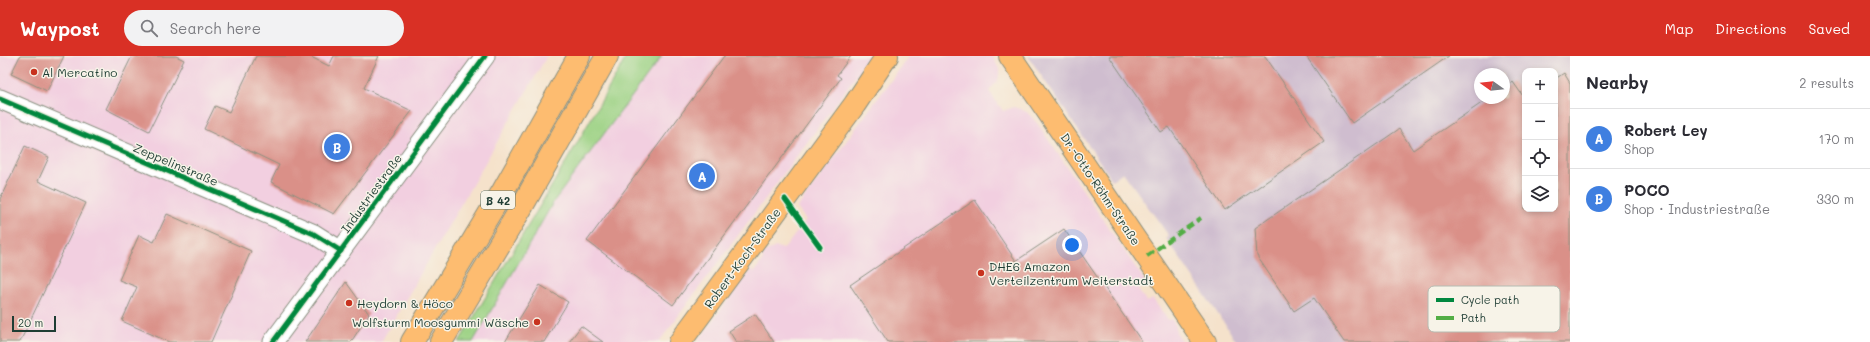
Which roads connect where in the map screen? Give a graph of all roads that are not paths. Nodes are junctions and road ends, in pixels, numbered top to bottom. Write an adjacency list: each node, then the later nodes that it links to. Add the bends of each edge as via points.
1 (485, 56): 9 (street, Industriestraße)
2 (579, 56): 11 (main road, B 42, via 503,191)
3 (607, 56): 12 (main road, B 42, via 520,210)
4 (887, 56): 8 (main road, Robert-Koch-Straße)
5 (897, 56): 8 (main road)
6 (1010, 56): 14 (main road, Dr.-Otto-Röhm-Straße)
7 (0, 99): 9 (street, Zeppelinstraße, via 314,234)
8 (855, 104): 13 (main road, Robert-Koch-Straße)
9 (341, 250): 10 (street, Industriestraße)
10 (273, 342)
11 (412, 342)
12 (441, 342)
13 (680, 342)
14 (1205, 342)

